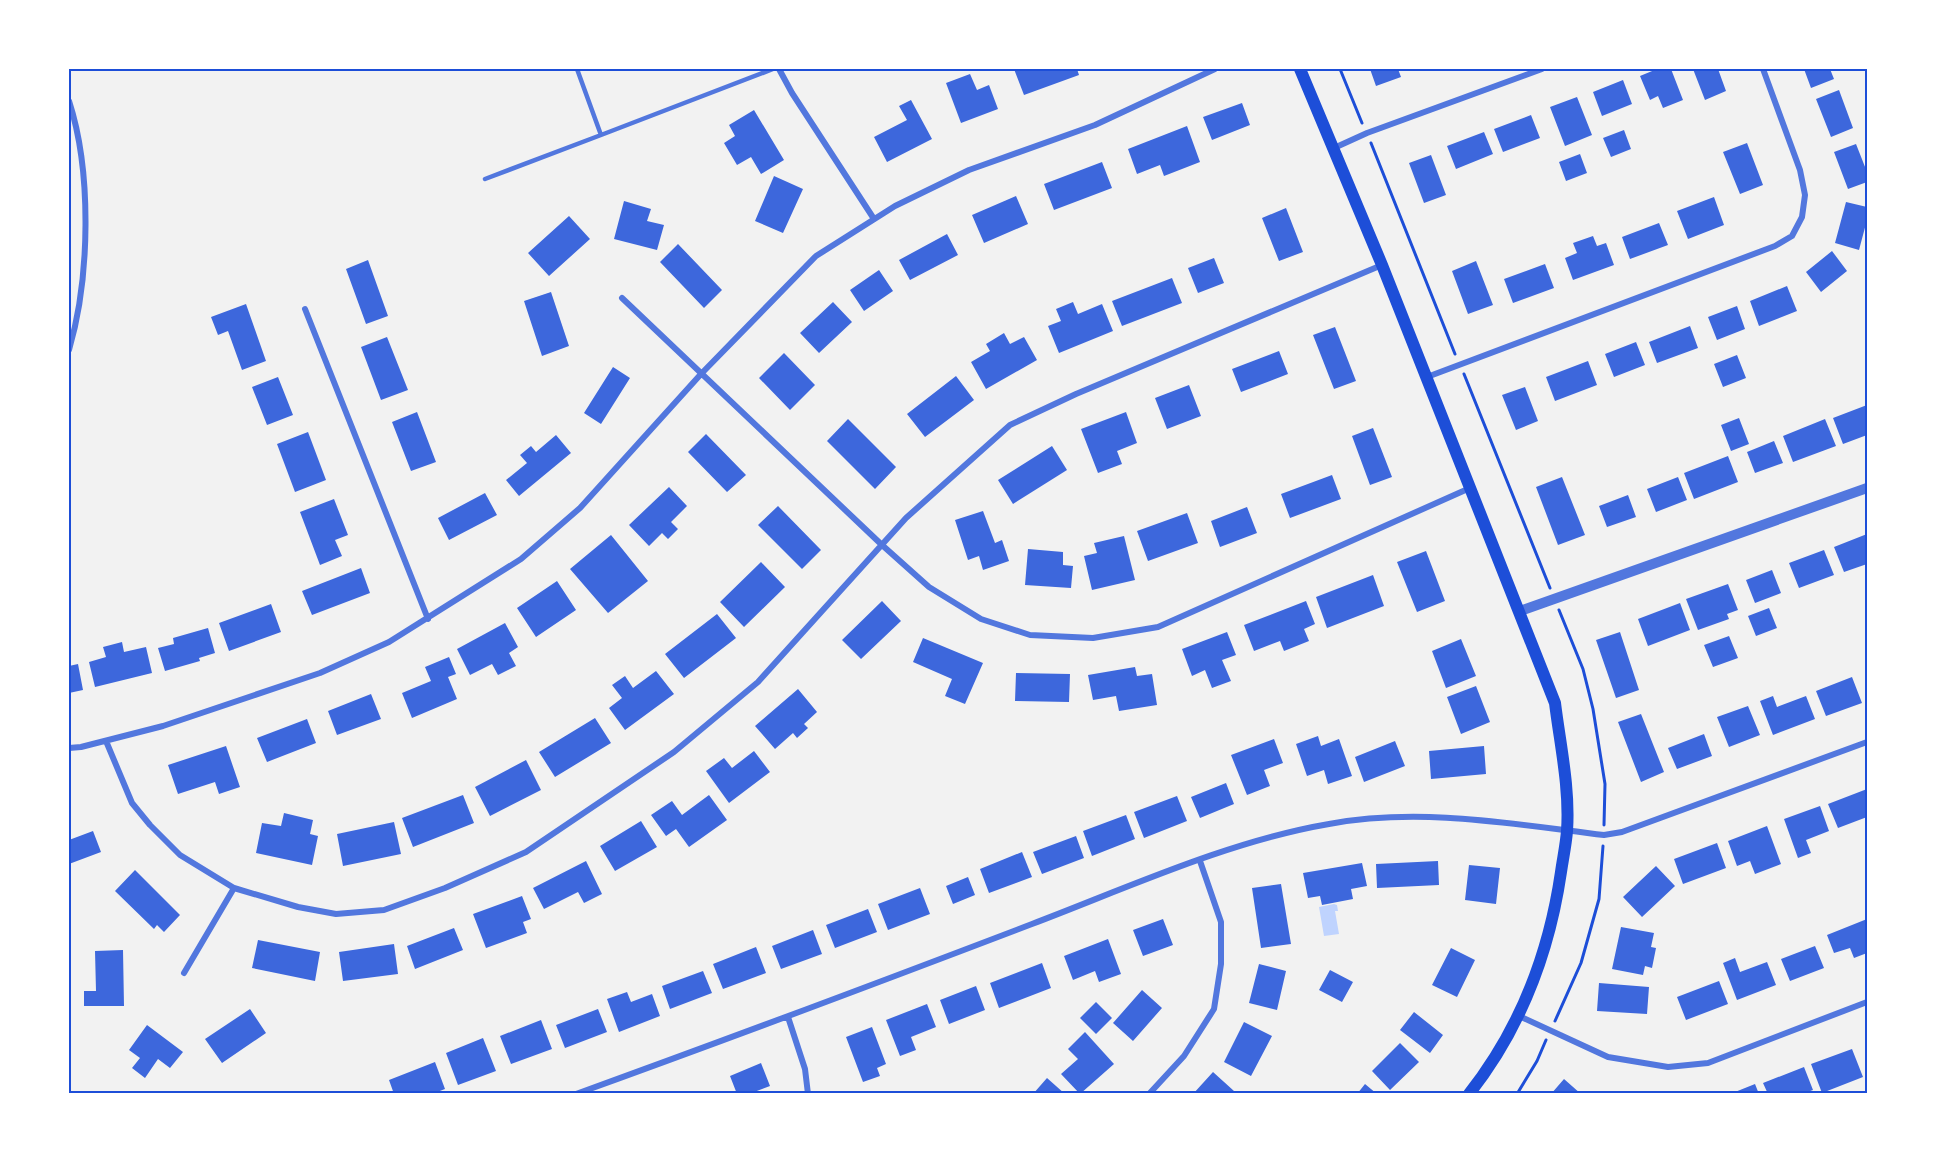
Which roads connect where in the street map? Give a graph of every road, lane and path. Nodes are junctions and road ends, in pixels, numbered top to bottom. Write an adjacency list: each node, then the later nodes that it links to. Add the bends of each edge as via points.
1 (577, 69): 9 (lane)
2 (773, 69): 9 (lane)
3 (779, 69): 12 (street)
4 (1215, 69): 12 (street, via 1095,124 969,170)
5 (1300, 69): 10 (main road)
6 (1542, 69): 10 (street)
7 (1762, 69): 18 (street, via 1800,170 1805,195 1802,217 1792,236 1775,246)
8 (69, 101): 16 (street, via 81,156 86,232 82,284)
9 (601, 135): 11 (lane)
10 (1333, 148): 13 (main road)
11 (485, 180)
12 (874, 219): 17 (street, via 816,256)
13 (1382, 265): 18 (main road); 21 (street, via 1010,424 906,518)
14 (622, 298): 17 (street)
15 (305, 309): 23 (street)
16 (69, 350)
17 (701, 374): 21 (street); 23 (street, via 580,508 521,559)
18 (1427, 377): 19 (main road)
19 (1470, 488): 21 (street, via 1158,627 1093,638 1030,635 981,619 929,587); 22 (main road)
20 (1867, 488): 22 (street)
21 (882, 545): 29 (street, via 758,682 674,752 526,852 384,910 336,914)
22 (1520, 611): 27 (main road, via 1555,703)
23 (428, 619): 24 (street, via 389,642 320,673)
24 (106, 741): 26 (street); 29 (street, via 132,803 150,825 180,855)
25 (1867, 742): 27 (street, via 1622,832 1604,835)
26 (69, 748)
27 (1567, 830): 28 (street, via 1469,818 1385,818 1330,823); 32 (main road, via 1545,953)
28 (1200, 861): 33 (street); 36 (street, via 1221,922 1221,964 1214,1009 1184,1056)
29 (234, 888): 30 (street)
30 (184, 973)
31 (1867, 1002): 32 (street, via 1708,1063 1668,1067 1608,1057)
32 (1519, 1016): 37 (main road)
33 (788, 1017): 34 (street); 35 (street)
34 (576, 1094)
35 (808, 1094)
36 (1149, 1094)
37 (1469, 1094)

